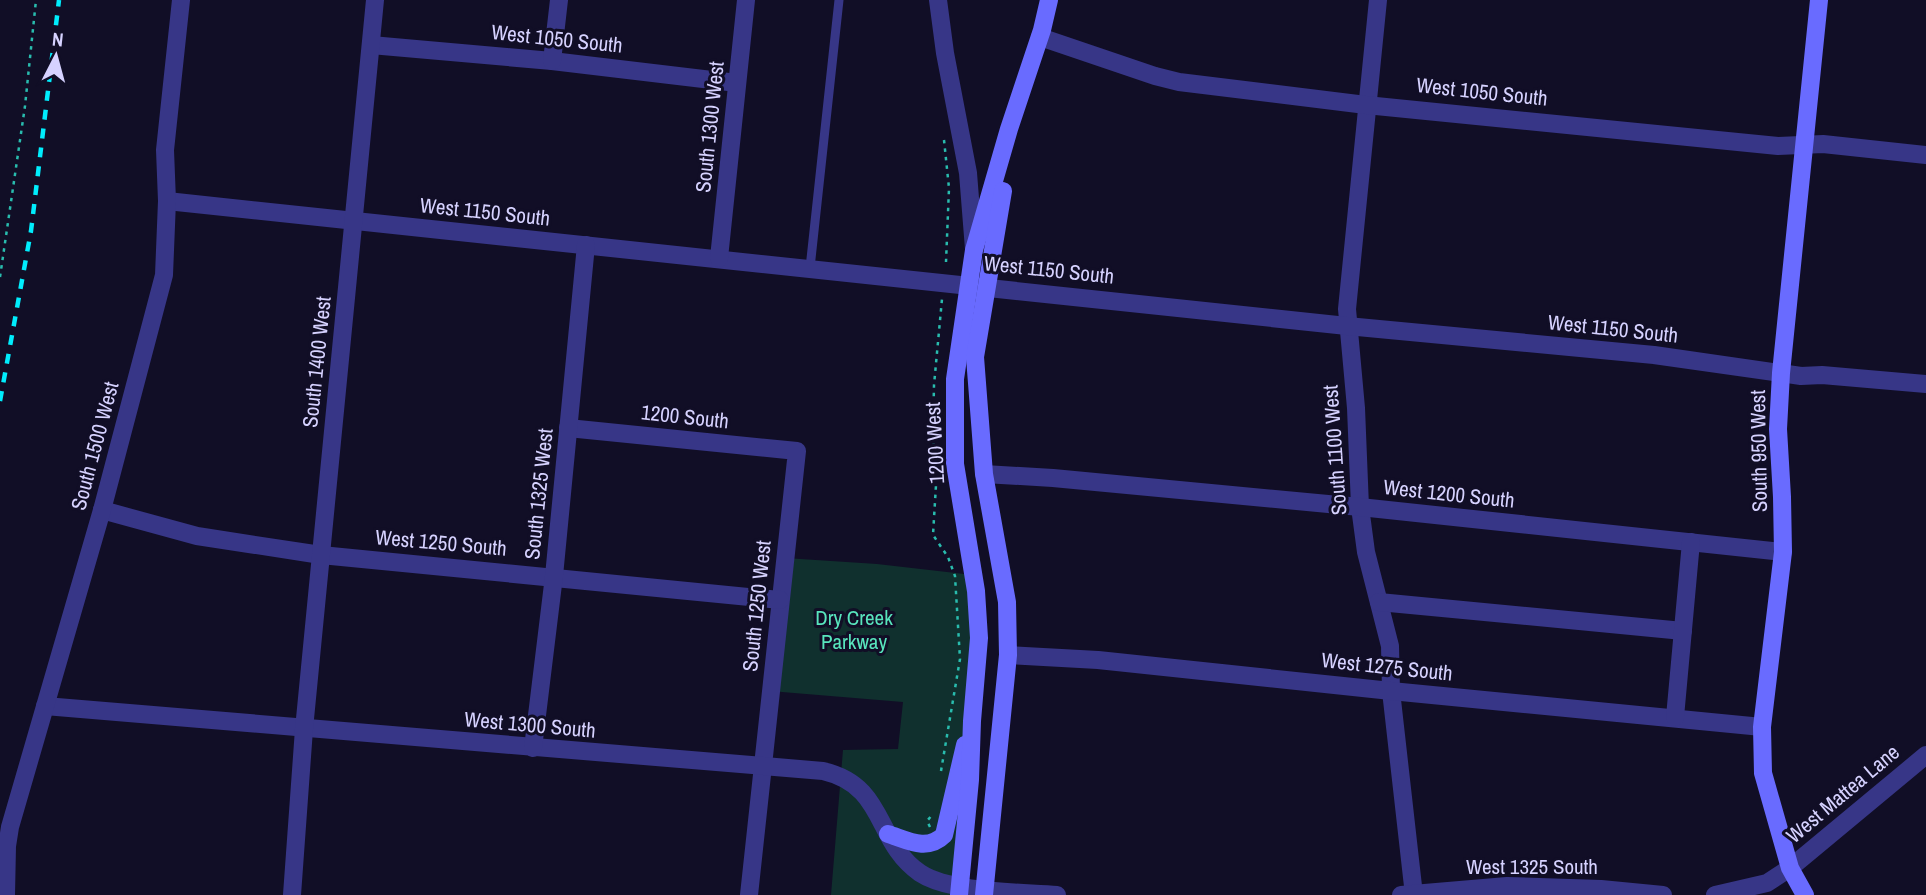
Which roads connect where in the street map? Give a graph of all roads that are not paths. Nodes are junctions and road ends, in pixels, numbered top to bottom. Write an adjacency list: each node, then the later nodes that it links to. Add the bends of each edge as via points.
1 (181, 0): 18 (street, South 1500 West, via 165,150)
2 (375, 0): 12 (street, South 1400 West)
3 (559, 0): 13 (street)
4 (746, 0): 14 (street, South 1300 West)
5 (839, 0): 23 (lane)
6 (938, 0): 21 (street, via 968,173)
7 (1049, 0): 11 (street, 1200 West)
8 (1059, 0): 11 (street, 1200 West)
9 (1378, 0): 15 (street, South 1100 West)
10 (1819, 0): 16 (street, South 950 West)
11 (1044, 38): 15 (street, West 1050 South, via 1179,82); 21 (street, 1200 West, via 1009,129); 25 (street, 1200 West, via 1010,156)
12 (371, 45): 13 (street, West 1050 South); 19 (street, South 1400 West)
13 (552, 61): 14 (street, West 1050 South)
14 (737, 83): 22 (street, South 1300 West)
15 (1366, 105): 16 (street, West 1050 South); 26 (street, South 1100 West)
16 (1806, 146): 17 (street, West 1050 South); 27 (street, South 950 West)
17 (1926, 155)
18 (167, 201): 19 (street, West 1150 South); 33 (street, South 1500 West, via 164,275)
19 (355, 221): 20 (street, West 1150 South); 36 (street, South 1400 West)
20 (586, 245): 22 (street, West 1150 South); 29 (street, South 1325 West)
21 (974, 250): 24 (street, 1200 West)
22 (719, 258): 23 (street, West 1150 South)
23 (810, 268): 24 (street, West 1150 South)
24 (968, 285): 25 (street, West 1150 South); 45 (street, 1200 West, via 955,379 955,464 978,615)
25 (986, 287): 26 (street, West 1150 South); 31 (street, 1200 West, via 975,358)
26 (1347, 326): 27 (street, West 1150 South, via 1654,355); 32 (street, South 1100 West)
27 (1782, 373): 28 (street, West 1150 South); 35 (street, South 950 West, via 1778,429)
28 (1926, 384)
29 (568, 428): 30 (street, 1200 South); 37 (street, South 1325 West)
30 (797, 451): 38 (street, South 1250 West)
31 (984, 474): 32 (street, West 1200 South); 41 (street, 1200 West, via 1007,602)
32 (1360, 507): 34 (street, West 1200 South); 39 (street, South 1100 West)
33 (102, 510): 36 (street, West 1250 South, via 197,536); 43 (street, South 1500 West)
34 (1691, 542): 35 (street, West 1200 South); 40 (street)
35 (1783, 552): 46 (street, South 950 West)
36 (321, 555): 37 (street, West 1250 South); 47 (street, South 1400 West)
37 (554, 576): 38 (street, West 1250 South); 48 (street, South 1325 West)
38 (780, 600): 50 (street, South 1250 West)
39 (1379, 602): 40 (street); 42 (street, South 1100 West, via 1390,646)
40 (1683, 631): 44 (street)
41 (1009, 655): 42 (street, West 1275 South); 54 (street, 1200 West)
42 (1391, 691): 44 (street, West 1275 South); 59 (street, South 1100 West)
43 (45, 706): 47 (street, West 1300 South); 55 (street, South 1500 West, via 10,827)
44 (1675, 717): 46 (street, West 1275 South)
45 (972, 721): 51 (street, via 944,835 923,845); 53 (street, 1200 West)
46 (1762, 727): 52 (street, South 950 West, via 1763,773)
47 (304, 729): 48 (street, West 1300 South); 56 (street, South 1400 West)
48 (533, 748): 50 (street, West 1300 South)
49 (1926, 755): 52 (street, West Mattea Lane)
50 (762, 766): 51 (street, West 1300 South, via 823,771 847,779 871,802); 57 (street, South 1250 West)
51 (888, 834): 53 (street, West 1300 South, via 907,863)
52 (1790, 868): 61 (street, via 1768,883); 62 (street, South 950 West)
53 (960, 891): 54 (street)
54 (984, 892): 58 (street)
55 (6, 895)
56 (292, 895)
57 (749, 895)
58 (1057, 895)
59 (1410, 895): 60 (street, West 1325 South, via 1507,886)
60 (1664, 895)
61 (1715, 895)
62 (1805, 895)

